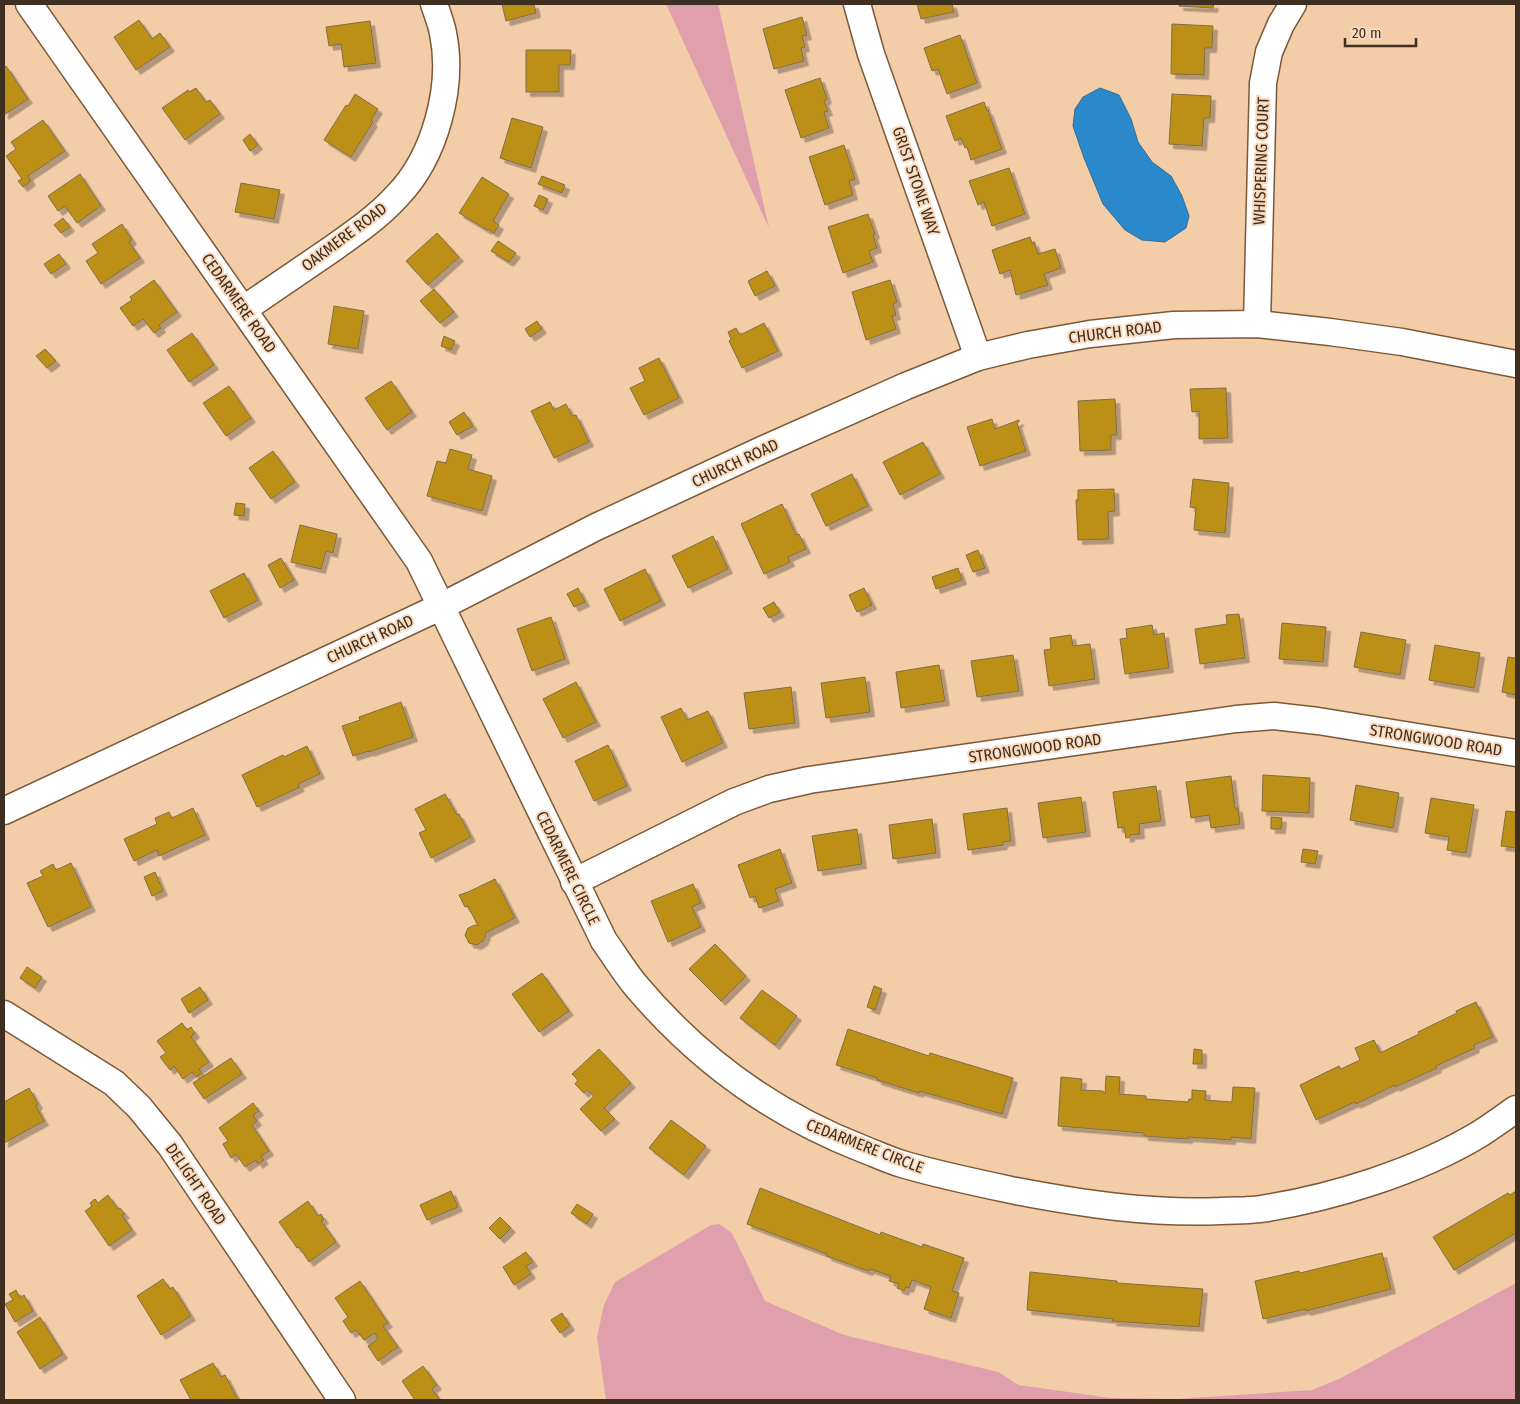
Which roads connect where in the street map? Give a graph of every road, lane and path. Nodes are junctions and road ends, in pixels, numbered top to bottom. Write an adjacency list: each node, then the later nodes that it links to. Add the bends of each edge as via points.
1 (30, 4): 5 (street, CEDARMERE ROAD)
2 (434, 4): 5 (street, OAKMERE ROAD, via 443,33 444,93 437,125 413,177 372,220)
3 (857, 4): 7 (street, GRIST STONE WAY, via 871,54)
4 (1293, 4): 6 (street, WHISPERING COURT, via 1269,52 1263,83)
5 (244, 309): 9 (street, CEDARMERE ROAD, via 419,561)
6 (1257, 324): 7 (street, CHURCH ROAD, via 1174,325 1090,334); 8 (street, CHURCH ROAD, via 1402,342)
7 (978, 357): 9 (street, CHURCH ROAD, via 764,448 596,527)
8 (1516, 364)
9 (440, 607): 11 (street, CHURCH ROAD); 12 (street, CEDARMERE CIRCLE)
10 (1516, 754): 12 (street, STRONGWOOD ROAD, via 1318,721 1274,716 1236,719 809,780 769,789 734,802)
11 (4, 811)
12 (574, 882): 14 (street, CEDARMERE CIRCLE, via 604,941 635,985 699,1050 740,1083 794,1118 845,1142 899,1163 961,1179 1076,1203 1134,1210 1200,1212 1259,1209 1320,1197 1420,1163 1477,1135)
13 (4, 1014): 15 (street, DELIGHT ROAD, via 114,1082 139,1107 170,1145)
14 (1516, 1109)
15 (342, 1400)

